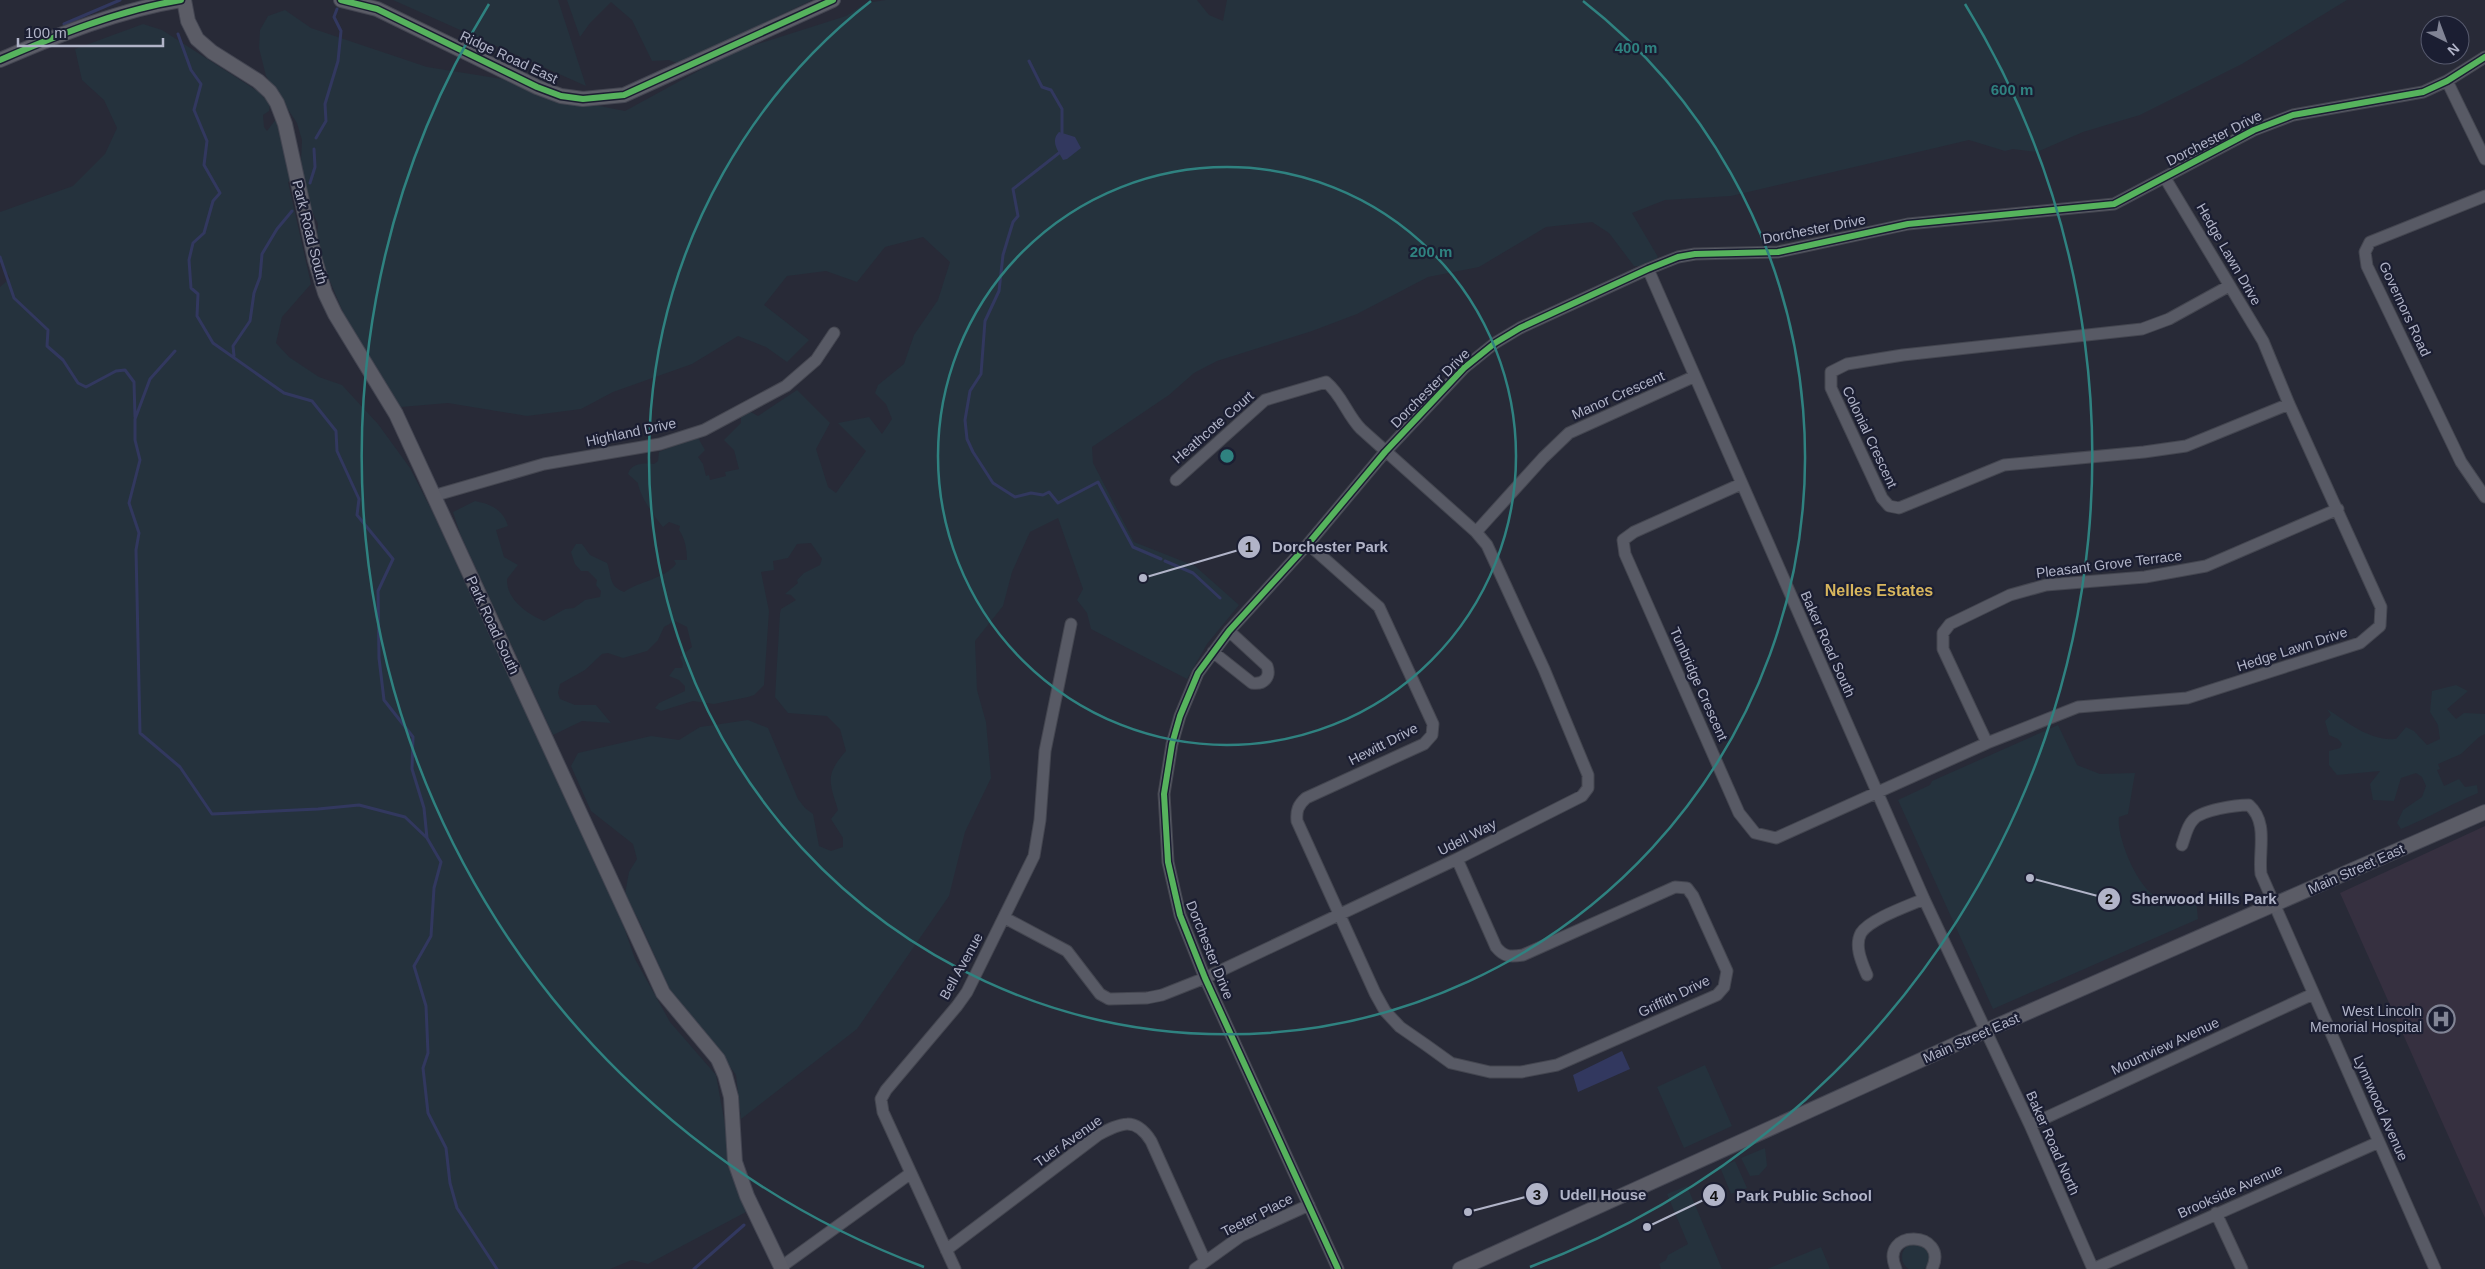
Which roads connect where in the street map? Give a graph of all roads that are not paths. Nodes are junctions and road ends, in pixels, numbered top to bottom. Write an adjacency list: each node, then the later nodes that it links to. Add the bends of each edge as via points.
1 (183, 0): 5 (main road, via 144,7 86,26); 19 (main road, Park Road South, via 197,39 258,81 277,103 285,124 319,278 335,314 396,414)
2 (341, 0): 3 (main road, Ridge Road East, via 385,12 537,87 561,96 583,99 607,98 633,91)
3 (833, 0)
4 (2485, 57): 6 (street, Dorchester Drive)
5 (0, 60)
6 (2447, 81): 7 (street); 8 (street, Dorchester Drive, via 2423,92 2292,115 2254,130)
7 (2485, 159)
8 (2165, 178): 10 (street, Dorchester Drive, via 2114,204 1908,224 1778,252 1695,254); 11 (street, Hedge Lawn Drive)
9 (2485, 196): 18 (street, Governors Road, via 2370,242 2365,252 2367,266 2461,462)
10 (1648, 269): 13 (street, Baker Road South); 15 (street, Dorchester Drive, via 1495,342 1464,368)
11 (2229, 286): 14 (street, Hedge Lawn Drive, via 2263,341); 14 (street, Colonial Crescent, via 2142,330 1846,364 1831,372 1830,388 1882,498 1889,506 1899,508 2004,465 2186,446)
12 (834, 333): 19 (street, Highland Drive, via 816,360 786,386 704,430 660,444 544,464)
13 (1693, 377): 17 (street, Baker Road South); 21 (street, Manor Crescent, via 1569,433 1542,458)
14 (2289, 404): 20 (street, Hedge Lawn Drive)
15 (1385, 452): 16 (street, Heathcote Court, via 1355,423 1337,390 1326,382 1265,400); 21 (street, Udell Way); 22 (street, Dorchester Drive)
16 (1176, 480)
17 (1741, 484): 27 (street, Baker Road South); 27 (street, Tunbridge Crescent, via 1634,532 1624,540 1625,554 1740,813 1755,833 1776,838)
18 (2484, 494)
19 (433, 496): 46 (main road, Park Road South, via 663,993 718,1059 731,1097 735,1162 747,1196)
20 (2338, 509): 26 (street, Pleasant Grove Terrace, via 2206,566 2145,577 2046,585 2010,595 1950,624 1943,633 1943,649); 26 (street, Hedge Lawn Drive, via 2381,607 2380,626 2360,643 2187,698 2078,707)
21 (1476, 532): 30 (street, Udell Way, via 1498,566 1544,669 1588,775 1588,788 1582,796)
22 (1308, 544): 24 (street, Dorchester Drive); 33 (street, Hewitt Drive, via 1379,607 1433,724 1432,735 1424,744 1306,798 1298,808 1297,821)
23 (1071, 624): 34 (street, Bell Avenue, via 1045,751 1037,840 1028,871)
24 (1229, 631): 25 (street, Dorchester Drive); 25 (street, via 1267,666 1266,680 1258,684 1252,682)
25 (1213, 652): 36 (street, Dorchester Drive, via 1198,673 1180,716 1164,794 1168,862 1180,915)
26 (1987, 743): 27 (street, Hedge Lawn Drive)
27 (1877, 793): 31 (street, Baker Road South)
28 (2485, 812): 32 (main road, Main Street East)
29 (2182, 845): 32 (street, Lynnwood Avenue, via 2191,822 2198,814 2249,805 2261,822 2261,874)
30 (1457, 859): 33 (street, Udell Way); 33 (street, Griffith Drive, via 1496,948 1502,955 1511,957 1675,887 1687,888 1727,971 1724,987 1717,995 1557,1065 1521,1072 1490,1072 1451,1063 1400,1027 1375,992)
31 (1924, 899): 35 (street, via 1874,922 1861,933 1860,957); 38 (street, Baker Road South)
32 (2274, 905): 37 (street, Lynnwood Avenue); 38 (main road, Main Street East)
33 (1340, 915): 36 (street, Udell Way)
34 (1005, 918): 36 (street, Udell Way, via 1067,951 1100,994 1109,999 1162,995); 41 (street, Bell Avenue, via 957,1006 881,1099 883,1112)
35 (1867, 976)
36 (1205, 978): 42 (street, Dorchester Drive)
37 (2313, 994): 39 (street, Mountview Avenue); 40 (street, Lynnwood Avenue)
38 (1984, 1031): 39 (street, Baker Road North); 50 (main road, Main Street East)
39 (2030, 1125): 53 (street, Baker Road North)
40 (2379, 1142): 43 (street, Brookside Avenue); 55 (street, Lynnwood Avenue)
41 (911, 1173): 44 (street); 46 (street)
42 (1309, 1205): 45 (street, Teeter Place, via 1242,1236); 49 (street, Dorchester Drive)
43 (2216, 1213): 53 (street, Brookside Avenue); 54 (street)
44 (946, 1250): 45 (street, Tuer Avenue, via 1098,1135 1129,1123 1144,1130 1151,1141); 47 (street)
45 (1205, 1260): 48 (street, Teeter Place)
46 (781, 1268)
47 (955, 1269)
48 (1195, 1269)
49 (1338, 1269)
50 (1460, 1269)
51 (1896, 1269): 52 (street, via 1893,1262 1895,1250 1902,1241 1914,1238 1925,1241 1933,1250 1935,1261)
52 (1932, 1269)
53 (2093, 1269)
54 (2242, 1269)
55 (2435, 1269)

